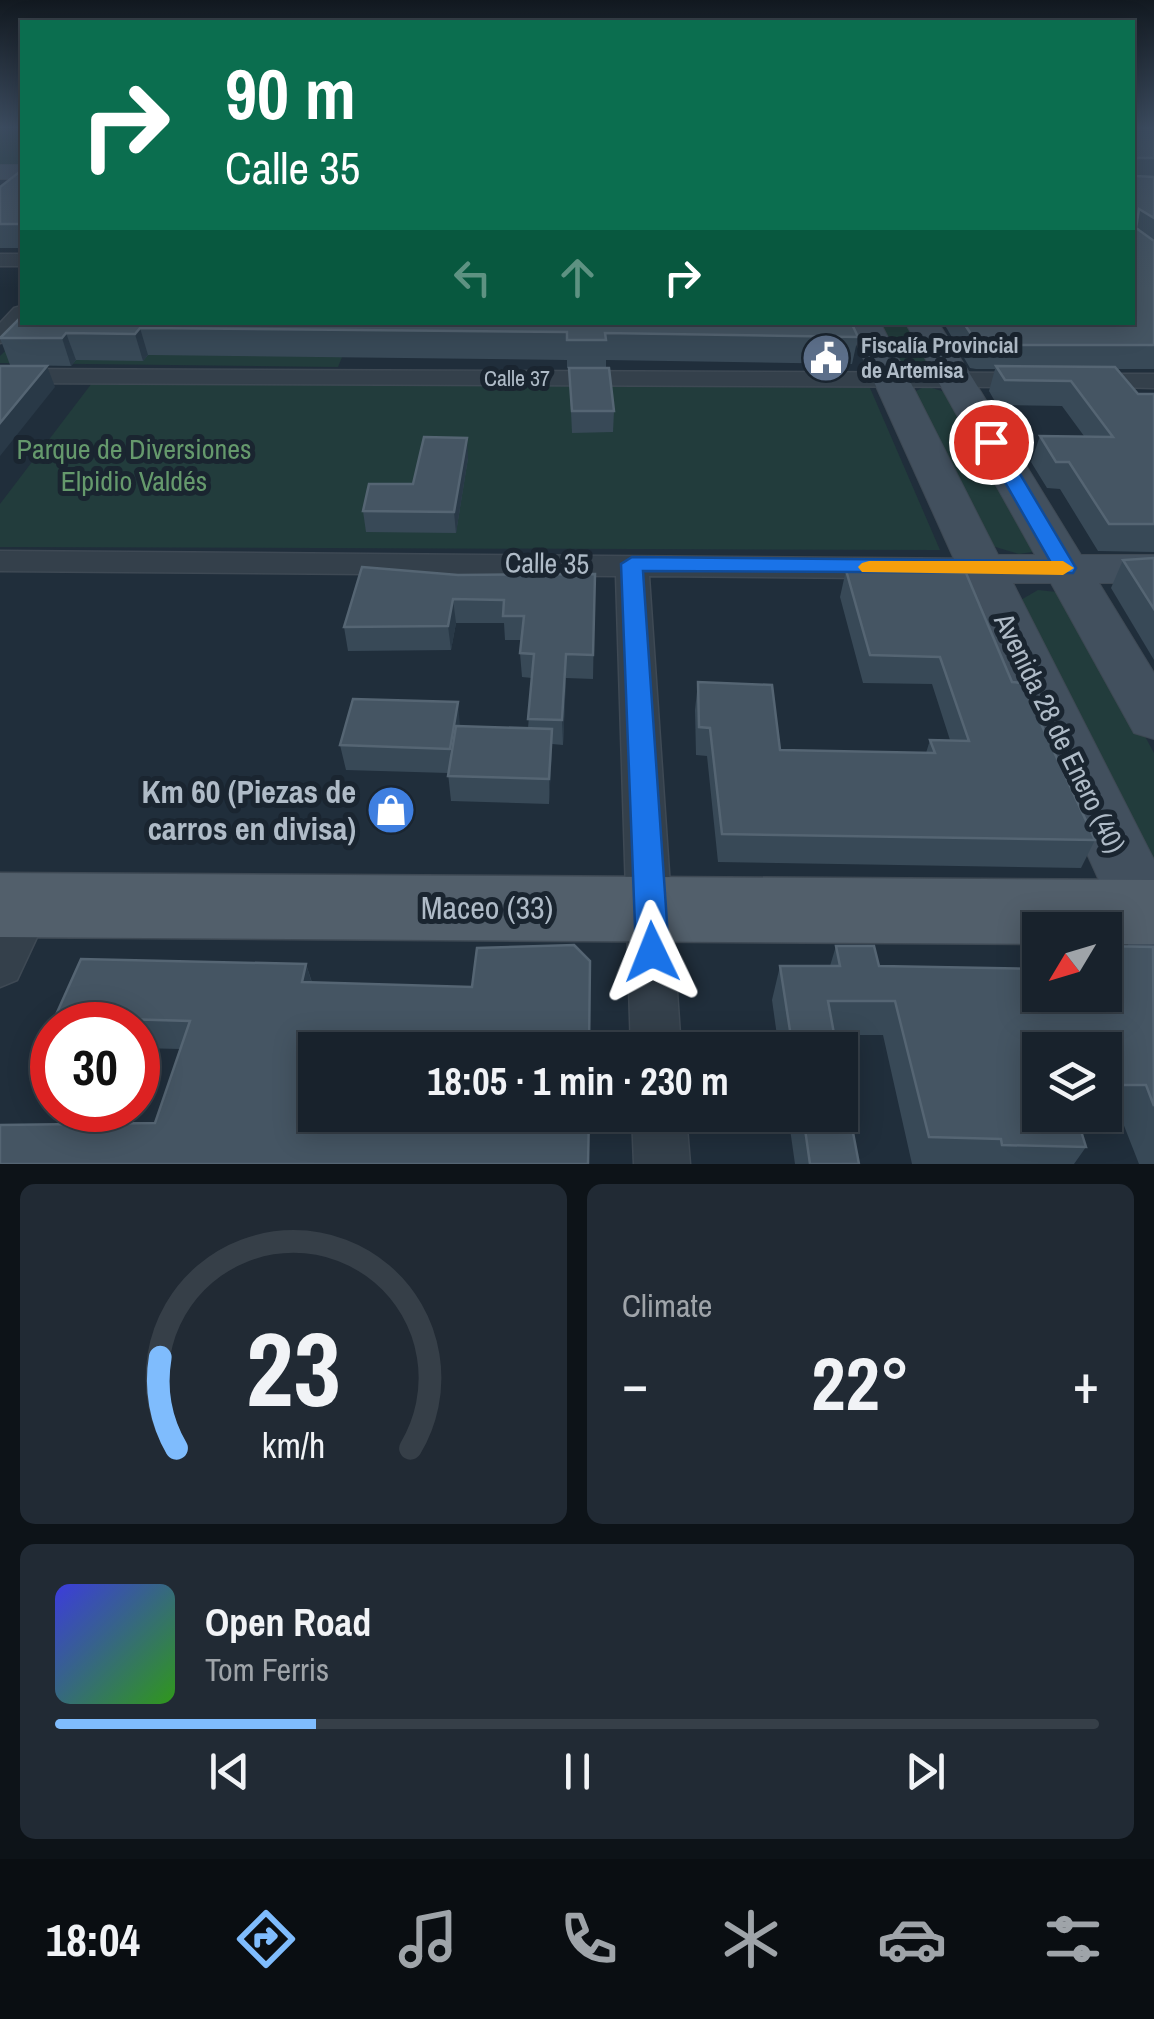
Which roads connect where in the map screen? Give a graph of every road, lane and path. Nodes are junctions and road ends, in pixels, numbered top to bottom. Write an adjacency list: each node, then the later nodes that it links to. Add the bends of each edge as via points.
1 (20, 315): 4 (street)
2 (864, 325): 6 (main road, Avenida 28 de Enero (40))
3 (923, 325): 7 (main road)
4 (0, 336)
5 (0, 376): 6 (street, Calle 37)
6 (890, 380): 7 (street, Calle 37); 12 (main road, Avenida 28 de Enero (40))
7 (954, 380): 8 (street, Calle 37); 11 (main road)
8 (1154, 381)
9 (0, 560): 10 (street, Calle 35)
10 (632, 564): 12 (street, Calle 35); 15 (street)
11 (1065, 568): 12 (main road, Calle 35); 13 (main road, Calle 35); 14 (main road)
12 (981, 569): 16 (main road, Avenida 28 de Enero (40))
13 (1154, 569)
14 (1154, 719)
15 (650, 909): 16 (main road, Maceo (33)); 17 (main road, Maceo (33)); 18 (street)
16 (1151, 917)
17 (10, 925)
18 (655, 1032)
19 (661, 1132): 20 (street)
20 (662, 1164)

